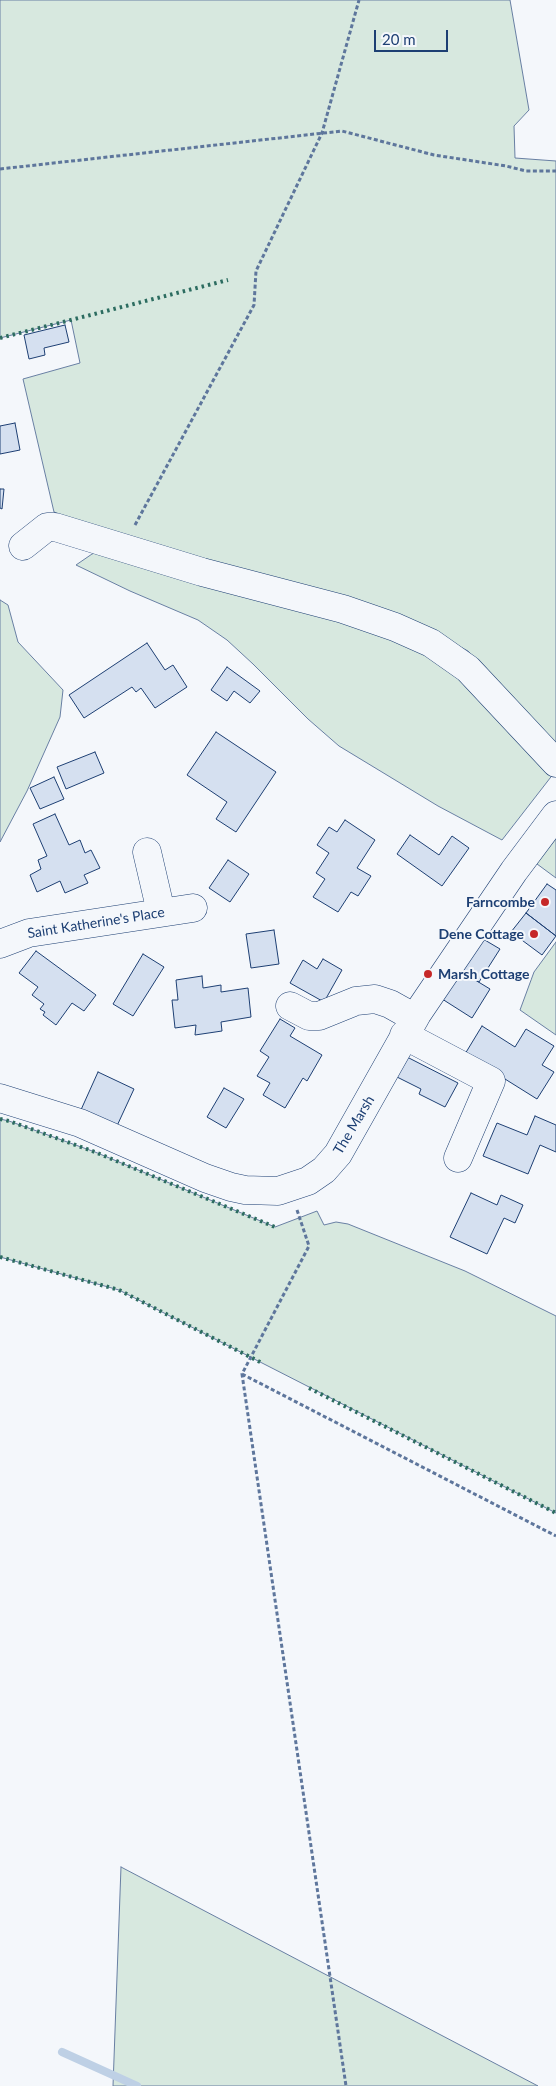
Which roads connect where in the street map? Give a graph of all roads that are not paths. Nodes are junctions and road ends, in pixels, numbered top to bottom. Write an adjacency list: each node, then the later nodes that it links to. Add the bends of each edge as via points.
1 (23, 546): 2 (street, via 47,527 55,527 202,572 352,612 431,643 468,669)
2 (556, 763)
3 (556, 815): 9 (street, The Marsh)
4 (148, 852): 6 (street)
5 (193, 908): 6 (street, Saint Katherine's Place)
6 (161, 912): 7 (street, Saint Katherine's Place, via 29,933)
7 (0, 944)
8 (290, 1006): 9 (street, via 309,1016 319,1016 356,1001 375,999 390,1004)
9 (409, 1026): 10 (street, The Marsh, via 338,1154 324,1170 290,1189 261,1191 231,1187 80,1124); 11 (street, via 491,1080)
10 (0, 1098)
11 (458, 1158)

